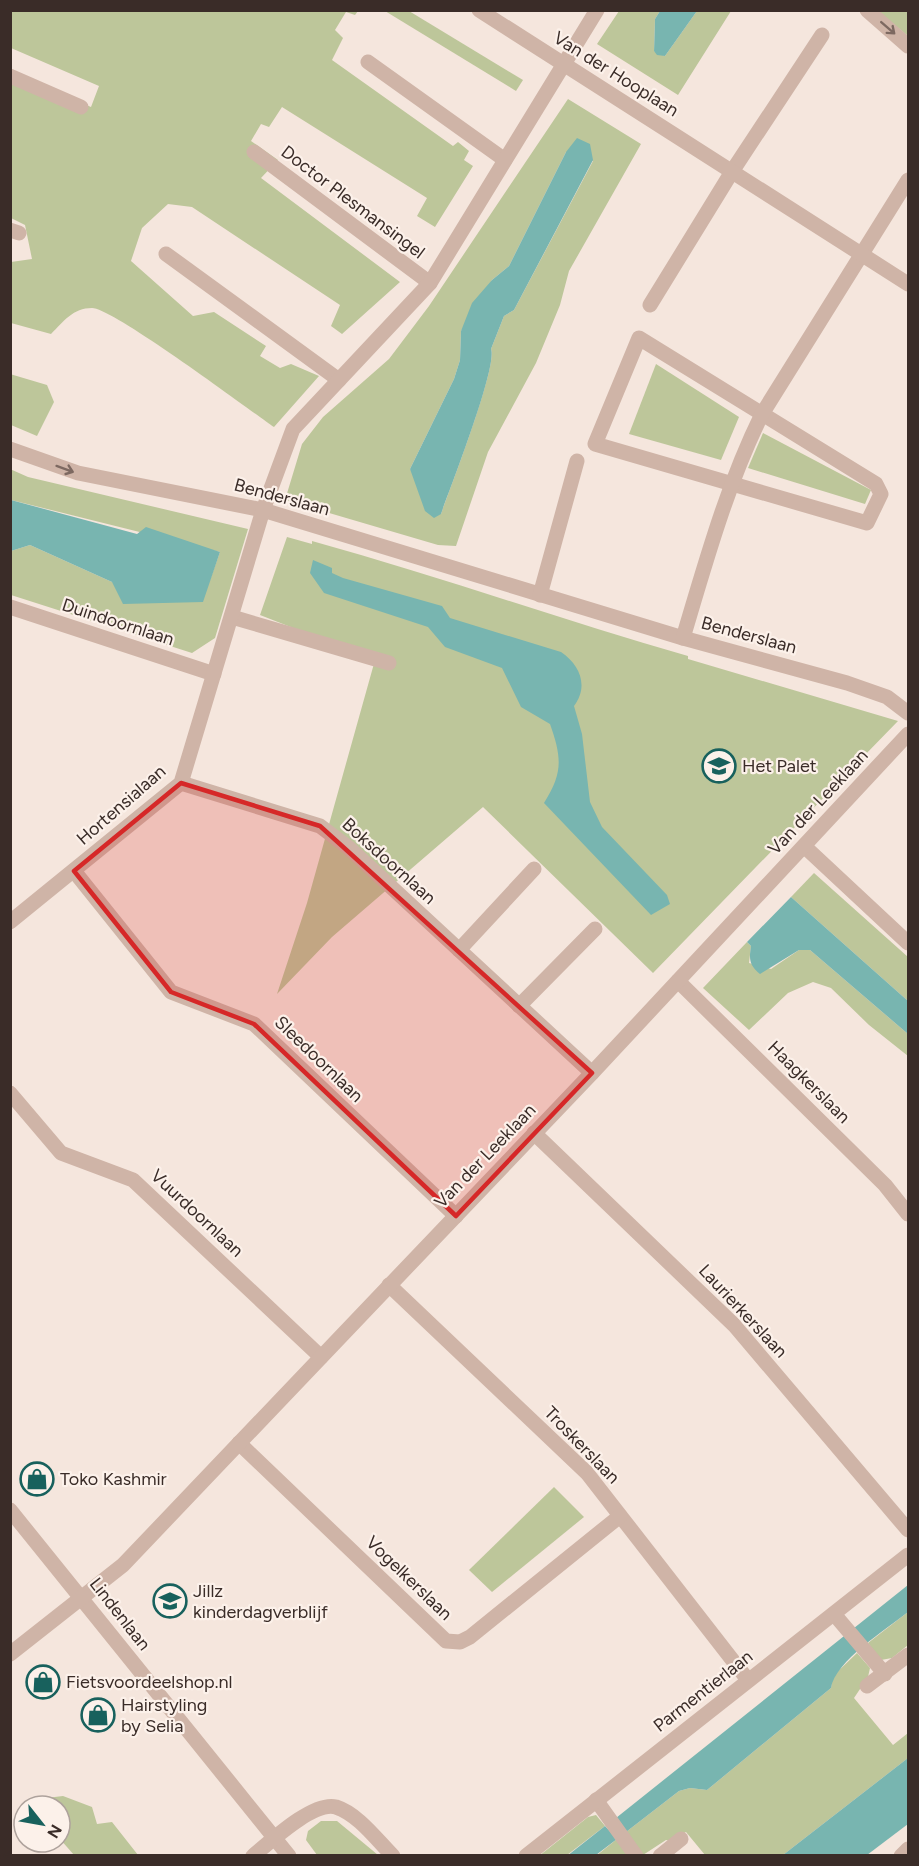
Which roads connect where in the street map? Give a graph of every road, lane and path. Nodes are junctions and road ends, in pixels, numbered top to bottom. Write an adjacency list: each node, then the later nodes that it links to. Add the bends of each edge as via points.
1 (478, 10): 7 (street, Van der Hooplaan)
2 (597, 10): 7 (street, Doctor Plesmansingel)
3 (867, 10): 5 (street, one-way to 5)
4 (822, 35): 12 (street)
5 (909, 46)
6 (368, 62): 11 (street)
7 (562, 64): 11 (street, Doctor Plesmansingel); 12 (street, Van der Hooplaan)
8 (10, 76): 9 (street)
9 (81, 107)
10 (254, 152): 16 (street, Doctor Plesmansingel)
11 (505, 160): 16 (street, Doctor Plesmansingel)
12 (733, 170): 15 (street, Van der Hooplaan); 18 (street)
13 (909, 180): 15 (street)
14 (166, 255): 19 (street)
15 (861, 255): 17 (street, Van der Hooplaan); 20 (street)
16 (430, 283): 19 (street, Doctor Plesmansingel)
17 (909, 284)
18 (650, 305)
19 (339, 380): 24 (street, Doctor Plesmansingel, via 293,429)
20 (762, 414): 23 (street); 23 (street, via 876,484 881,494 867,523); 23 (street, via 639,338 595,444)
21 (10, 449): 24 (street, Benderslaan, one-way to 24, via 78,473)
22 (577, 461): 25 (street)
23 (730, 483): 28 (street)
24 (263, 510): 25 (street, Benderslaan); 27 (street, Hortensialaan)
25 (540, 595): 28 (street, Benderslaan)
26 (10, 607): 30 (street, Duindoornlaan)
27 (232, 617): 29 (street); 30 (street, Hortensialaan)
28 (683, 638): 31 (street, Benderslaan, via 847,683 887,697)
29 (389, 663)
30 (214, 674): 33 (street, Hortensialaan)
31 (909, 713)
32 (909, 734): 34 (street, Van der Leeklaan)
33 (181, 783): 36 (street, Hortensialaan); 40 (street, Boksdoornlaan, via 320,826)
34 (804, 846): 39 (street); 41 (street, Van der Leeklaan)
35 (534, 869): 40 (street)
36 (74, 871): 37 (street, Hortensialaan); 47 (street, Sleedoornlaan, via 171,992 254,1024)
37 (10, 922)
38 (595, 929): 42 (street)
39 (909, 943)
40 (459, 950): 42 (street, Boksdoornlaan)
41 (678, 981): 43 (street, Van der Leeklaan); 46 (street, Haagkerslaan, via 885,1185)
42 (519, 1006): 43 (street, Boksdoornlaan)
43 (591, 1073): 45 (street, Van der Leeklaan)
44 (10, 1093): 49 (street, Vuurdoornlaan, via 61,1153 133,1180)
45 (534, 1133): 47 (street, Van der Leeklaan); 53 (street, Laurierkerslaan, via 734,1325)
46 (909, 1214)
47 (456, 1216): 48 (street, Van der Leeklaan)
48 (389, 1285): 49 (street, Van der Leeklaan); 52 (street, Troskerslaan, via 587,1473)
49 (321, 1357): 50 (street, Van der Leeklaan)
50 (238, 1443): 52 (street, Vogelkerslaan, via 446,1641 460,1642 470,1637); 55 (street, Van der Leeklaan, via 123,1565)
51 (10, 1510): 55 (street, Lindenlaan)
52 (620, 1516): 60 (street, Troskerslaan)
53 (909, 1530)
54 (909, 1555): 56 (street, Parmentierlaan)
55 (82, 1596): 57 (street, Van der Leeklaan); 63 (street, Lindenlaan)
56 (839, 1619): 59 (street); 60 (street, Parmentierlaan)
57 (10, 1654)
58 (909, 1655): 59 (street)
59 (885, 1674): 61 (street)
60 (748, 1680): 62 (street, Parmentierlaan)
61 (867, 1686)
62 (596, 1800): 69 (street, Parmentierlaan); 70 (street)
63 (275, 1839): 66 (street); 67 (street, Lindenlaan); 68 (street, via 296,1821 325,1807 337,1808 358,1820)
64 (681, 1839): 71 (street)
65 (909, 1850): 72 (street)
66 (253, 1856)
67 (289, 1856)
68 (393, 1856)
69 (526, 1856)
70 (636, 1856)
71 (660, 1856)
72 (901, 1856)

